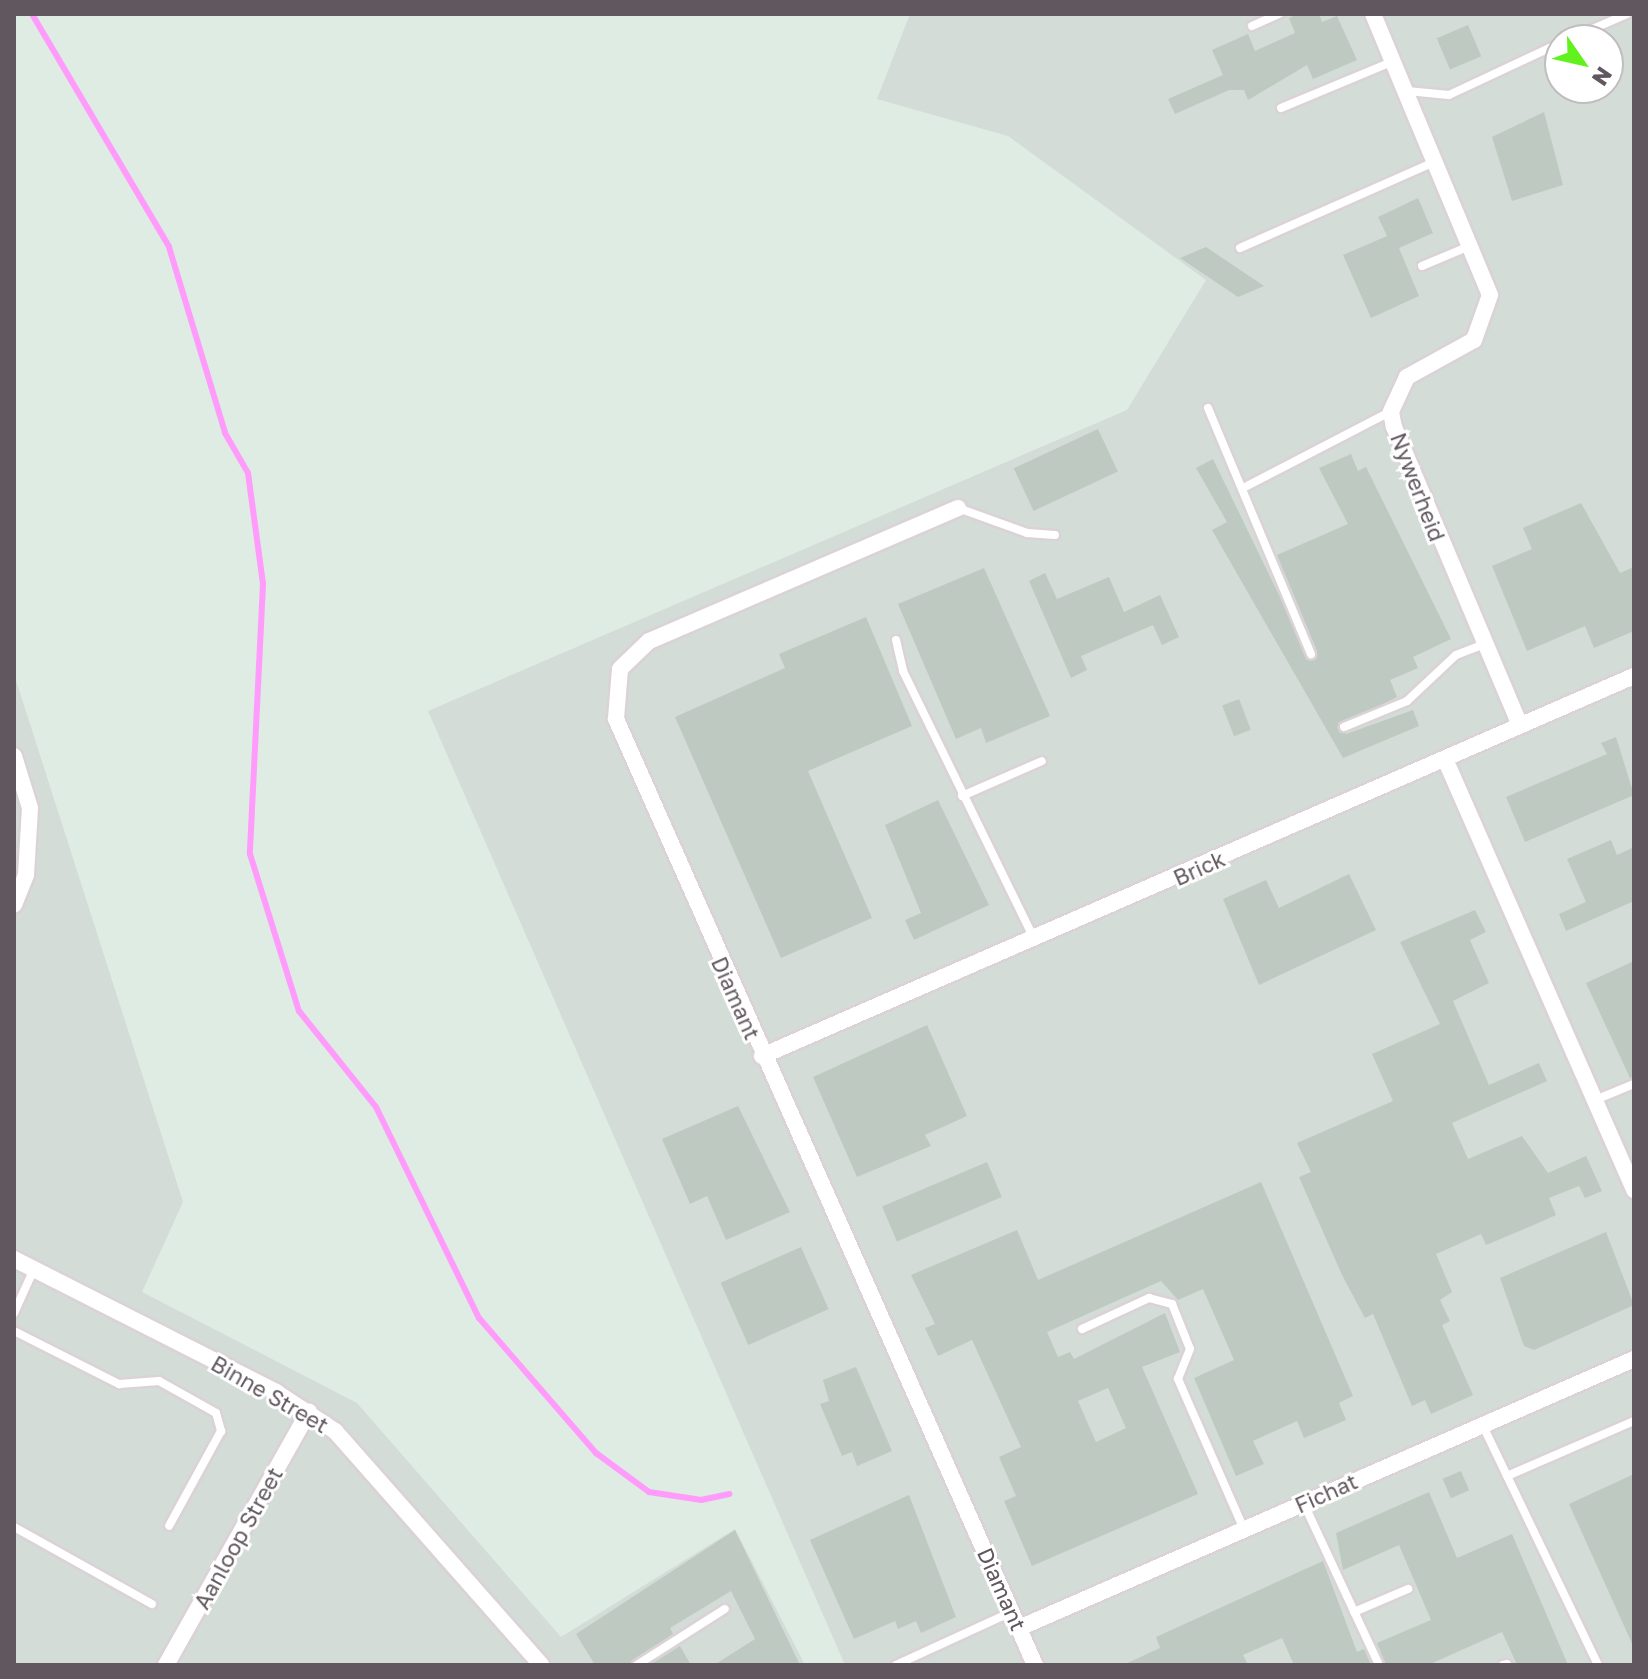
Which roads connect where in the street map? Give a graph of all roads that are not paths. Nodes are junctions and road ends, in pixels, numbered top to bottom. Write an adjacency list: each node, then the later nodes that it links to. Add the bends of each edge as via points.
1 (1279, 14): 5 (lane)
2 (1373, 14): 7 (street, Nywerheid)
3 (1627, 14): 4 (lane)
4 (1604, 24)
5 (1252, 26)
6 (1544, 50): 8 (lane, via 1449,95)
7 (1394, 61): 8 (street, Nywerheid); 9 (lane)
8 (1407, 91): 10 (street, Nywerheid)
9 (1281, 108)
10 (1437, 161): 11 (street, Nywerheid); 12 (lane)
11 (1472, 244): 13 (lane); 15 (street, Nywerheid, via 1490,295 1486,320 1474,340 1407,377)
12 (1240, 248)
13 (1422, 266)
14 (1208, 408): 16 (lane)
15 (1391, 412): 16 (lane); 20 (street, Nywerheid)
16 (1247, 486): 21 (lane)
17 (958, 508): 18 (lane, via 1027,533); 31 (street, Diamant, via 649,641 620,669 616,719)
18 (1055, 535)
19 (896, 640): 28 (lane)
20 (1484, 644): 23 (street, Nywerheid); 24 (lane, via 1456,655 1407,701)
21 (1311, 654)
22 (1634, 676): 23 (street, Brick)
23 (1520, 726): 26 (street, Brick)
24 (1344, 727)
25 (14, 756): 29 (street, via 30,808 26,875)
26 (1445, 759): 30 (street, Brick); 33 (street)
27 (1042, 761): 28 (lane)
28 (962, 796): 30 (lane)
29 (14, 905)
30 (1035, 940): 31 (street, Brick)
31 (762, 1056): 52 (street, Diamant)
32 (1634, 1084): 33 (lane)
33 (1595, 1100): 34 (street)
34 (1634, 1190)
35 (14, 1259): 36 (street, Binne Street)
36 (34, 1269): 37 (lane); 41 (street, Binne Street)
37 (14, 1313)
38 (1082, 1329): 48 (lane, via 1154,1297 1172,1304 1190,1349 1178,1379)
39 (14, 1331): 46 (lane, via 119,1384 159,1381 216,1413 221,1431)
40 (1634, 1359): 43 (street, Fichat)
41 (309, 1411): 55 (street, Aanloop Street); 56 (street, Binne Street, via 335,1431)
42 (1634, 1421): 44 (lane)
43 (1483, 1425): 44 (lane); 45 (street, Fichat)
44 (1507, 1476): 61 (lane)
45 (1303, 1503): 48 (street, Fichat); 53 (lane)
46 (169, 1526)
47 (14, 1527): 50 (lane)
48 (1244, 1529): 54 (street, Fichat)
49 (1408, 1589): 53 (lane)
50 (152, 1604)
51 (725, 1609): 57 (lane)
52 (1012, 1612): 54 (street, Diamant); 58 (lane)
53 (1354, 1612): 60 (lane)
54 (1019, 1628): 59 (street, Diamant)
55 (166, 1665)
56 (541, 1665)
57 (637, 1665)
58 (896, 1665)
59 (1035, 1665)
60 (1379, 1665)
61 (1598, 1665)

